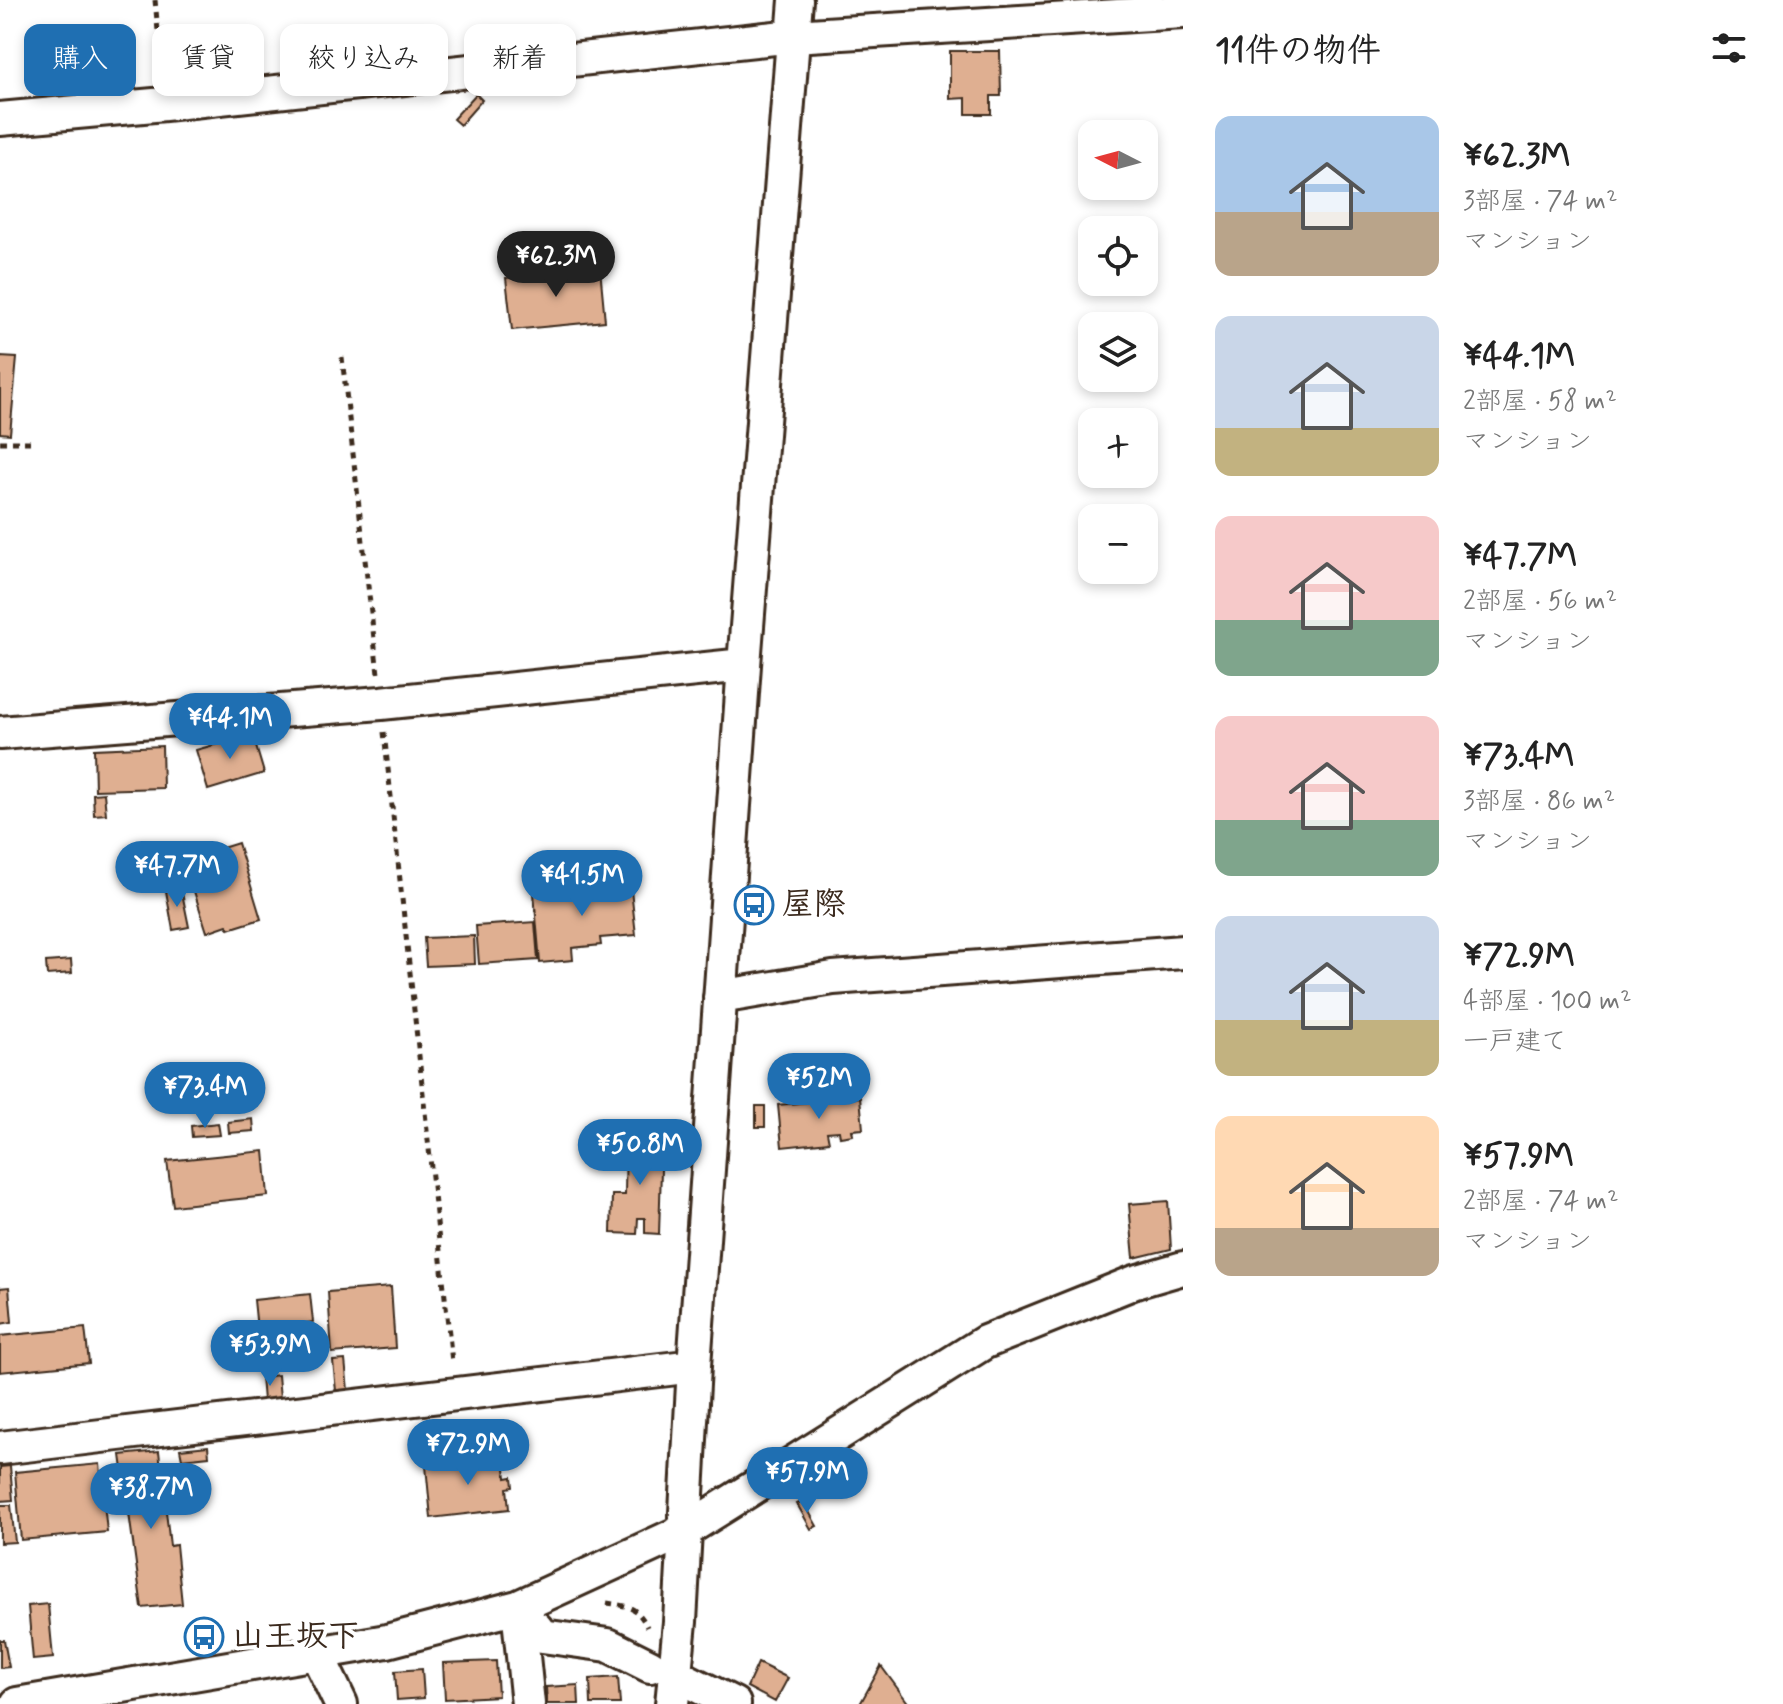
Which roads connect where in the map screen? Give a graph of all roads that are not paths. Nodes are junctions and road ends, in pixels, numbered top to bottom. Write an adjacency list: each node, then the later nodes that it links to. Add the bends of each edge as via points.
1 (796, 0): 3 (street)
2 (1183, 12): 3 (street)
3 (793, 36): 4 (street); 5 (street)
4 (0, 119)
5 (744, 665): 6 (street, via 381,703); 8 (street)
6 (0, 733)
7 (1183, 952): 8 (street, via 833,978)
8 (720, 997): 10 (street)
9 (1183, 1268): 12 (street, via 985,1342)
10 (694, 1366): 11 (street); 12 (street)
11 (0, 1448)
12 (686, 1530): 13 (street); 15 (street)
13 (527, 1618): 14 (street); 15 (street, via 542,1636 608,1645); 18 (street)
14 (316, 1652): 16 (street); 17 (street)
15 (666, 1682): 19 (street)
16 (17, 1704)
17 (341, 1704)
18 (528, 1704)
19 (734, 1704)

